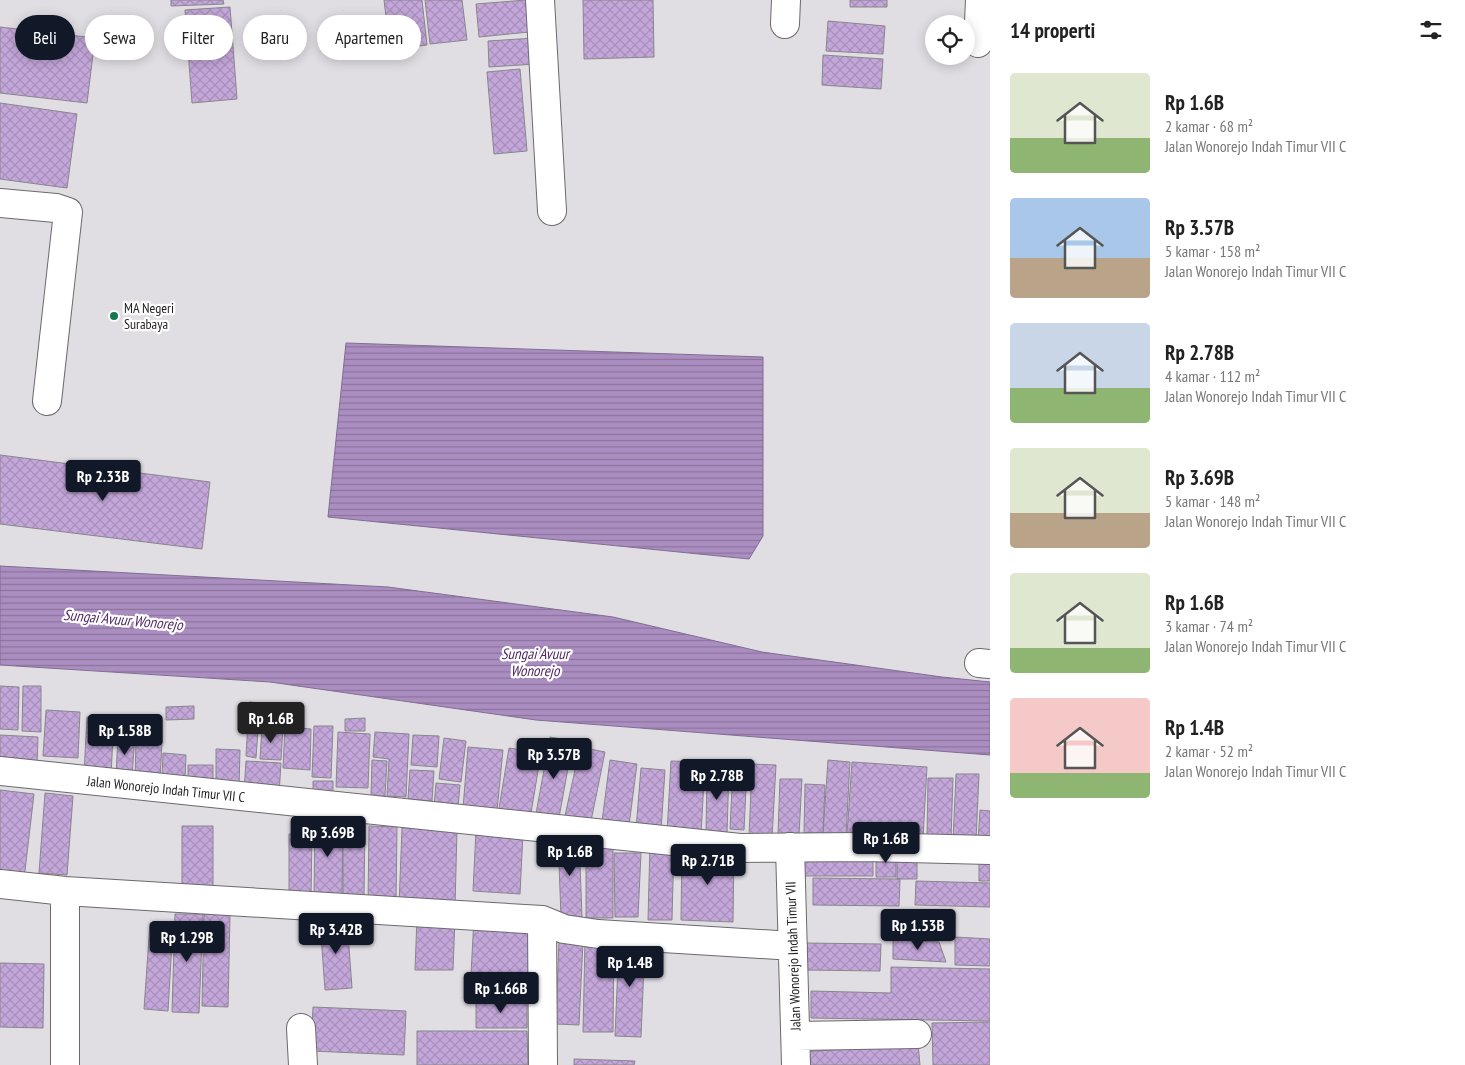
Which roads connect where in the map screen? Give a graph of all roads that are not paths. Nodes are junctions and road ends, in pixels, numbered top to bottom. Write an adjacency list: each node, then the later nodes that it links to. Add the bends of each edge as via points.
1 (540, 0): 5 (street)
2 (980, 0): 3 (street)
3 (978, 43)
4 (0, 203): 6 (street, via 68,212)
5 (552, 211)
6 (47, 401)
7 (0, 771): 8 (street, Jalan Wonorejo Indah Timur VII C, via 651,840 740,848)
8 (790, 847): 9 (street, Jalan Wonorejo Indah Timur VII C); 13 (street, Jalan Wonorejo Indah Timur VII)
9 (990, 850)
10 (0, 884): 11 (street)
11 (65, 891): 12 (street); 17 (street)
12 (542, 920): 13 (street, via 564,929 598,934); 19 (street)
13 (793, 946): 16 (street, Jalan Wonorejo Indah Timur VII)
14 (301, 1028): 18 (street)
15 (917, 1034): 16 (street)
16 (796, 1036): 20 (street, Jalan Wonorejo Indah Timur VII)
17 (65, 1065)
18 (303, 1065)
19 (543, 1065)
20 (796, 1065)

